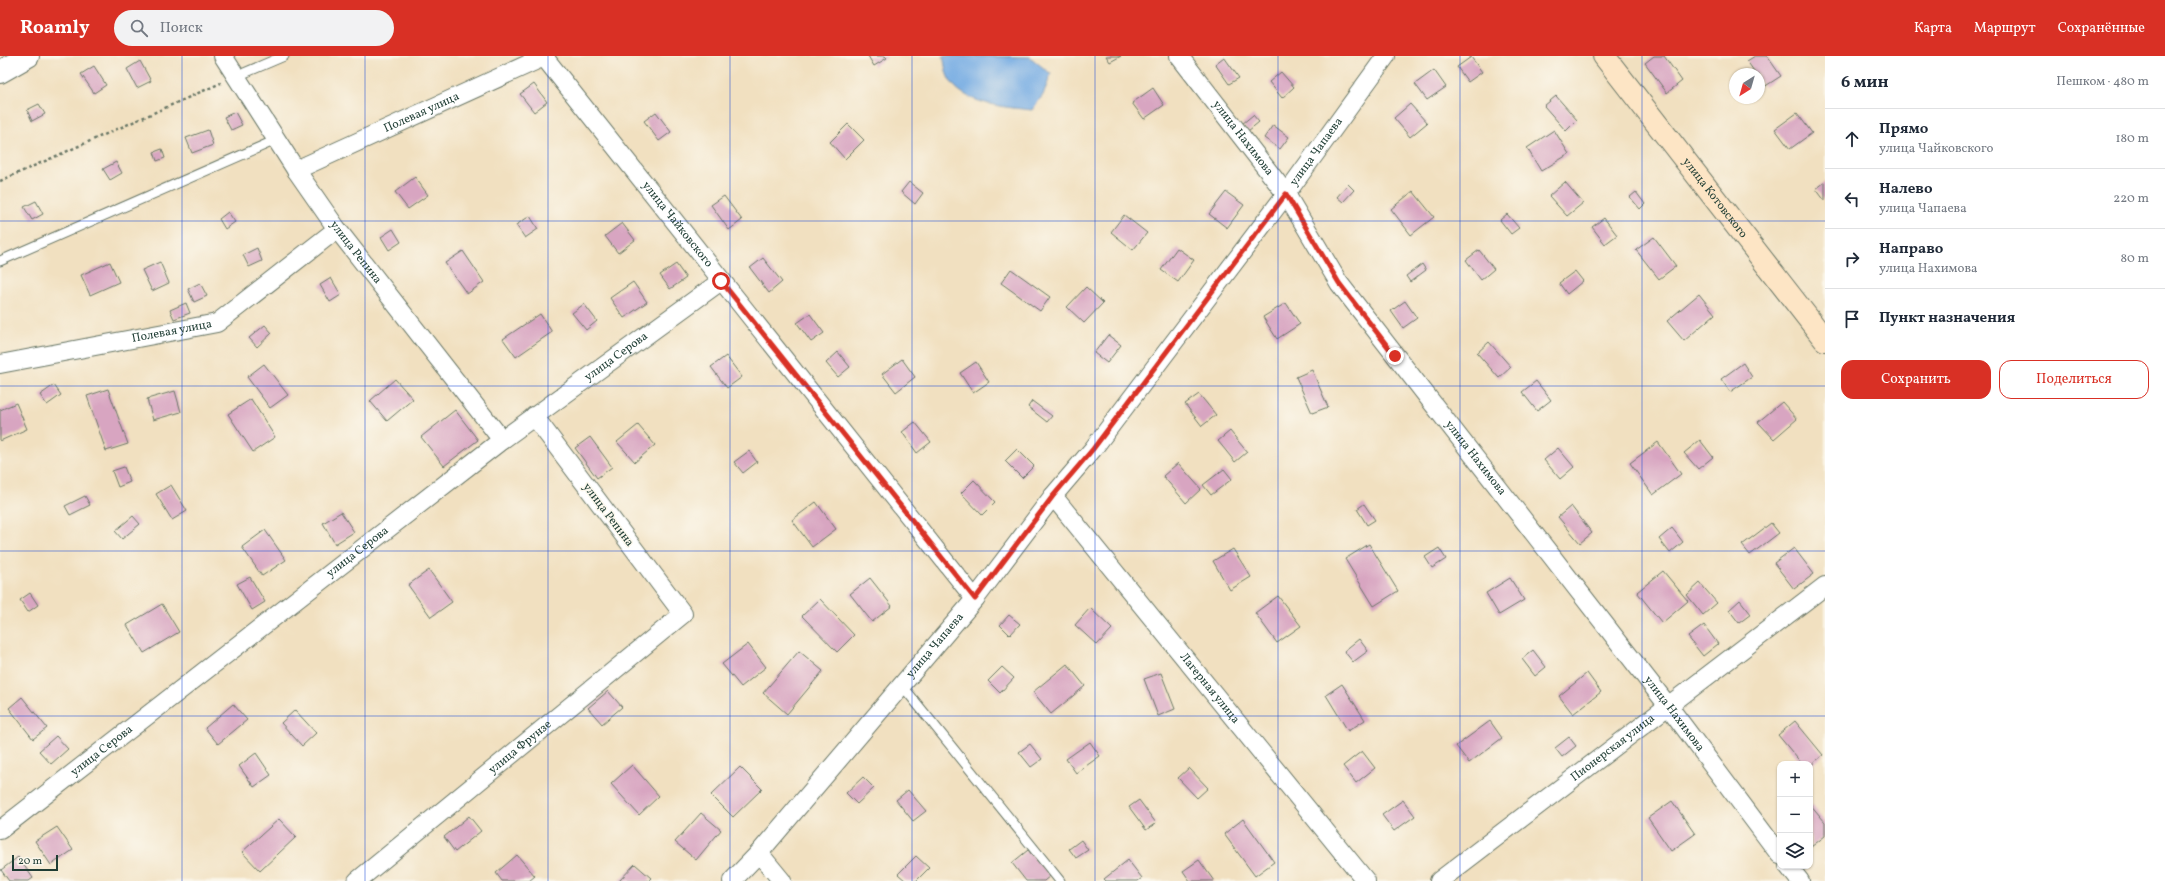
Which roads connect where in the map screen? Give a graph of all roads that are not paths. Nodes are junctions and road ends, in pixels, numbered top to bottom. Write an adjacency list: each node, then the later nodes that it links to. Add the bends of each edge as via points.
1 (28, 56): 8 (street)
2 (223, 56): 9 (street, улица Репина)
3 (284, 56): 9 (lane)
4 (1179, 56): 12 (street, улица Нахимова)
5 (1386, 56): 12 (street, улица Чапаева)
6 (1604, 56): 16 (main road, улица Котовского)
7 (545, 57): 11 (street, Полевая улица); 15 (street, улица Чайковского)
8 (0, 72)
9 (235, 77): 10 (street, улица Репина)
10 (276, 140): 11 (street, улица Репина); 14 (lane)
11 (296, 170): 13 (street, улица Репина)
12 (1286, 194): 20 (street, улица Чапаева, via 1093,449); 25 (street, улица Нахимова, via 1339,283)
13 (344, 237): 17 (street, Полевая улица, via 217,324); 19 (street, улица Репина)
14 (0, 261)
15 (721, 281): 18 (street, улица Серова); 22 (street, улица Чайковского)
16 (1825, 340)
17 (1, 363)
18 (534, 416): 19 (street, улица Серова); 23 (street, улица Репина)
19 (502, 440): 26 (street, улица Серова)
20 (1053, 496): 22 (street, улица Чапаева); 34 (street, Лагерная улица)
21 (1825, 586): 25 (street, Пионерская улица)
22 (975, 599): 24 (street, улица Чапаева)
23 (683, 614): 30 (street, улица Фрунзе)
24 (901, 684): 28 (street, улица Чапаева); 33 (lane)
25 (1669, 707): 27 (street, улица Нахимова); 35 (street, Пионерская улица)
26 (0, 830)
27 (1777, 851)
28 (759, 853): 31 (street, улица Чапаева); 32 (street)
29 (1790, 869): 36 (street)
30 (357, 881)
31 (732, 881)
32 (782, 881)
33 (1060, 881)
34 (1366, 881)
35 (1439, 881)
36 (1800, 881)

